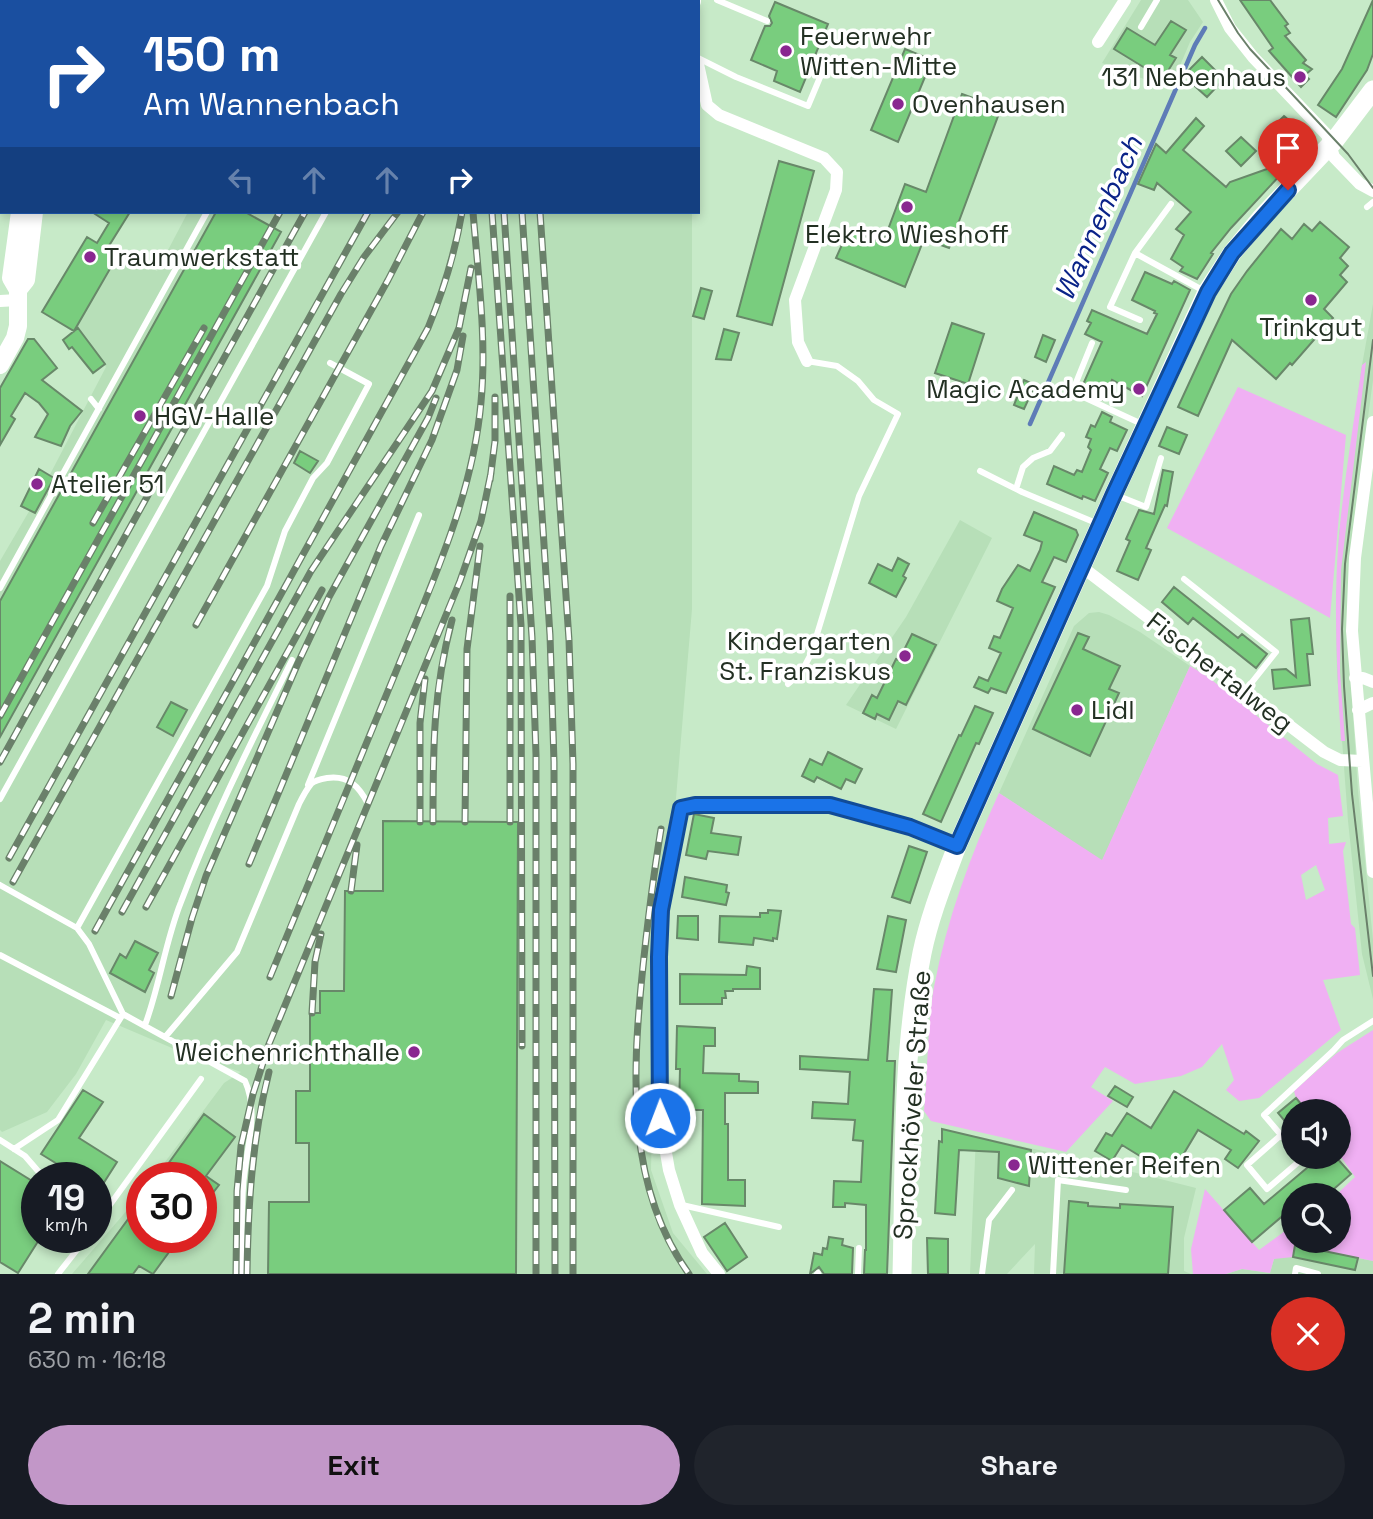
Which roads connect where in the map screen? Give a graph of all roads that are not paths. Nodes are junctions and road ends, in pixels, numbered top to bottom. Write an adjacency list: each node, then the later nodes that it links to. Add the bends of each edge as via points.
1 (717, 0): 5 (lane)
2 (1125, 0): 7 (street)
3 (1157, 0): 6 (lane)
4 (1216, 0): 12 (street, via 1230,28 1327,135)
5 (766, 22)
6 (1141, 27)
7 (1098, 42)
8 (700, 59): 10 (lane, via 808,106)
9 (700, 73): 24 (street, via 707,105 719,115 824,158 837,172 836,190 795,300 798,342)
10 (821, 75)
11 (1373, 90): 12 (main road, Sprockhöveler Straße)
12 (1330, 145): 13 (street, via 1339,163); 20 (main road, Sprockhöveler Straße, via 1261,218)
13 (1373, 191)
14 (1171, 204): 19 (lane)
15 (20, 214): 21 (street)
16 (34, 214): 21 (street, via 26,280)
17 (206, 214): 28 (lane)
18 (325, 214): 50 (lane)
19 (1135, 253): 20 (lane); 22 (lane, via 1110,307)
20 (1208, 292): 30 (main road, Sprockhöveler Straße)
21 (12, 297): 26 (street, via 18,326)
22 (1140, 320)
23 (1091, 343): 30 (lane, via 1073,390)
24 (807, 361): 44 (lane, via 837,366 874,400 898,414 859,496 811,654 801,673)
25 (330, 363): 56 (lane, via 369,384 288,525 267,586)
26 (0, 365)
27 (90, 399): 28 (lane)
28 (99, 409): 40 (lane)
29 (1373, 422): 42 (street, via 1353,592)
30 (1146, 425): 35 (main road, Sprockhöveler Straße)
31 (1062, 435): 34 (lane, via 1050,451 1023,467)
32 (1161, 458): 35 (lane, via 1146,507)
33 (981, 471): 34 (lane)
34 (1016, 489): 37 (lane)
35 (1114, 494): 37 (main road, Sprockhöveler Straße)
36 (419, 515): 49 (lane)
37 (1101, 526): 38 (main road, Sprockhöveler Straße)
38 (1082, 568): 45 (street, Fischertalweg); 52 (main road, Sprockhöveler Straße)
39 (1184, 579): 45 (lane, via 1276,652)
40 (0, 588)
41 (292, 660): 60 (lane, via 188,882)
42 (1355, 678): 43 (street); 47 (street)
43 (1373, 682)
44 (788, 684)
45 (1245, 691): 48 (street, Fischertalweg, via 1333,758)
46 (1373, 703): 47 (street)
47 (1358, 710): 48 (street)
48 (1363, 761): 53 (street)
49 (303, 797): 51 (lane, via 313,782 341,778 357,787); 61 (lane, via 237,952)
50 (0, 799)
51 (368, 804)
52 (957, 846): 74 (street, via 910,827 830,805 681,808 661,910 659,957 660,1118); 82 (main road, Sprockhöveler Straße, via 934,905 915,991)
53 (1373, 872)
54 (2, 886): 55 (lane); 56 (lane)
55 (0, 894)
56 (77, 928): 58 (lane, via 89,944)
57 (0, 955): 58 (lane)
58 (121, 1016): 60 (lane); 68 (lane, via 58,1120)
59 (1373, 1020): 64 (lane, via 1343,1040)
60 (145, 1025): 61 (lane)
61 (166, 1036): 79 (lane, via 245,1081 250,1091)
62 (201, 1079): 73 (lane)
63 (1281, 1099): 65 (lane, via 1264,1115)
64 (1282, 1099)
65 (1281, 1134)
66 (1281, 1136): 70 (lane, via 1247,1165 1267,1189)
67 (0, 1140): 68 (lane)
68 (14, 1149): 69 (lane)
69 (30, 1162)
70 (1290, 1169)
71 (1126, 1189): 84 (lane, via 1058,1180)
72 (1012, 1190): 83 (lane, via 989,1220)
73 (112, 1203)
74 (680, 1205): 75 (lane); 80 (street, via 702,1253)
75 (779, 1227)
76 (859, 1248): 81 (lane)
77 (74, 1253): 78 (lane)
78 (58, 1274)
79 (241, 1274)
80 (719, 1274)
81 (858, 1274)
82 (902, 1274)
83 (982, 1274)
84 (1053, 1274)
85 (1295, 1274): 86 (lane, via 1297,1268)
86 (1318, 1274)

